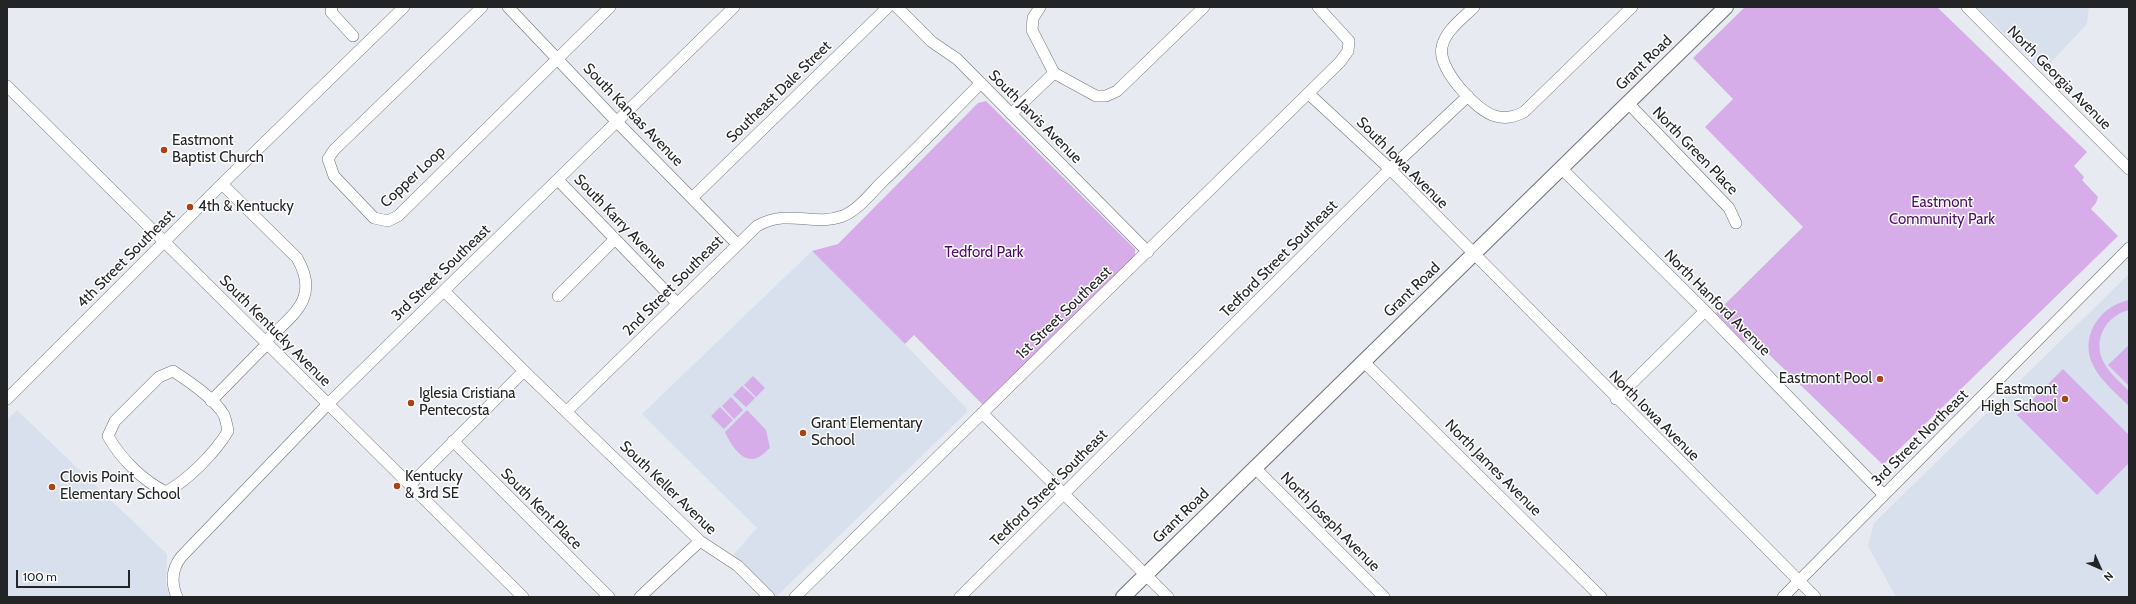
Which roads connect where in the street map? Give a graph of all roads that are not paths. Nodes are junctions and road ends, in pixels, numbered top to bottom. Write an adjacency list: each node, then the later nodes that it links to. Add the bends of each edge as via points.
1 (332, 7): 16 (street, via 331,12)
2 (404, 7): 30 (street, 4th Street Southeast)
3 (482, 7): 17 (street, Copper Loop, via 334,150 328,159 334,176 374,218 388,221 398,216)
4 (508, 7): 17 (street, South Kansas Avenue)
5 (610, 7): 17 (street)
6 (734, 7): 25 (street, 3rd Street Southeast)
7 (888, 7): 31 (street, Southeast Dale Street)
8 (897, 7): 19 (street, South Jarvis Avenue, via 932,42 957,59)
9 (1040, 7): 18 (street, via 1033,18 1032,30)
10 (1204, 7): 18 (street, via 1117,90 1106,96 1096,96)
11 (1318, 7): 21 (street, 1st Street Southeast, via 1350,41 1350,47 1340,62)
12 (1474, 7): 22 (street, via 1444,38 1441,49 1445,67)
13 (1632, 7): 22 (street, via 1524,112 1507,118 1493,116)
14 (1726, 7): 23 (main road, Grant Road)
15 (1967, 7): 28 (street, North Georgia Avenue)
16 (353, 36)
17 (557, 58): 25 (street, South Kansas Avenue)
18 (1054, 73): 24 (street)
19 (981, 83): 24 (street, South Jarvis Avenue); 35 (street, 2nd Street Southeast, via 849,213 826,220 787,217 768,220)
20 (7, 86): 34 (street, South Kentucky Avenue)
21 (1309, 94): 27 (street, South Iowa Avenue); 37 (street, 1st Street Southeast)
22 (1468, 96): 27 (street, Tedford Street Southeast)
23 (1628, 103): 26 (main road, Grant Road); 32 (street, North Green Place, via 1729,208)
24 (1012, 114): 37 (street, South Jarvis Avenue)
25 (617, 122): 29 (street, 3rd Street Southeast); 31 (street, South Kansas Avenue)
26 (1561, 168): 38 (main road, Grant Road); 42 (street, North Hanford Avenue)
27 (1390, 169): 38 (street, South Iowa Avenue); 55 (street, Tedford Street Southeast)
28 (2129, 169)
29 (558, 180): 33 (street, South Karry Avenue); 39 (street, 3rd Street Southeast)
30 (222, 184): 34 (street, 4th Street Southeast); 43 (street, via 297,258 304,271 306,296)
31 (692, 198): 35 (street, South Kansas Avenue)
32 (1736, 223)
33 (615, 239): 40 (street); 41 (street, South Karry Avenue)
34 (163, 242): 43 (street, South Kentucky Avenue); 46 (street, 4th Street Southeast)
35 (737, 244): 41 (street, 2nd Street Southeast)
36 (2129, 248): 56 (street, 3rd Street Northeast)
37 (1148, 252): 51 (street, 1st Street Southeast)
38 (1473, 254): 44 (main road, Grant Road); 47 (street, North Iowa Avenue)
39 (444, 291): 45 (street); 49 (street, 3rd Street Southeast)
40 (558, 296)
41 (677, 303): 50 (street, 2nd Street Southeast)
42 (1705, 311): 47 (street); 56 (street, North Hanford Avenue)
43 (266, 343): 48 (street); 49 (street, South Kentucky Avenue)
44 (1363, 361): 53 (main road, Grant Road); 70 (street, North James Avenue)
45 (524, 371): 50 (street); 52 (street)
46 (7, 399)
47 (1616, 399): 59 (street, North Iowa Avenue)
48 (211, 401): 48 (street, via 224,416 228,431 221,443 178,485 166,492 154,486 115,450 108,436 120,415 159,376 173,371)
49 (328, 404): 54 (street, South Kentucky Avenue); 60 (street, 3rd Street Southeast, via 181,557 175,567 172,581)
50 (567, 411): 57 (street, South Keller Avenue)
51 (982, 413): 55 (street); 65 (street, 1st Street Southeast)
52 (453, 441): 54 (street); 62 (street, South Kent Place)
53 (1255, 468): 58 (main road, Grant Road); 69 (street, North Joseph Avenue)
54 (410, 485): 61 (street, South Kentucky Avenue)
55 (1064, 494): 58 (street); 66 (street, Tedford Street Southeast)
56 (1884, 495): 59 (street, 3rd Street Northeast)
57 (700, 541): 63 (street); 64 (street, South Keller Avenue, via 738,566)
58 (1146, 575): 67 (main road, Grant Road); 68 (street)
59 (1798, 581): 71 (street, 3rd Street Northeast); 72 (street, North Iowa Avenue)
60 (177, 597)
61 (522, 597)
62 (609, 597)
63 (640, 597)
64 (769, 597)
65 (795, 597)
66 (960, 597)
67 (1123, 597)
68 (1168, 597)
69 (1384, 597)
70 (1601, 597)
71 (1783, 597)
72 (1815, 597)

